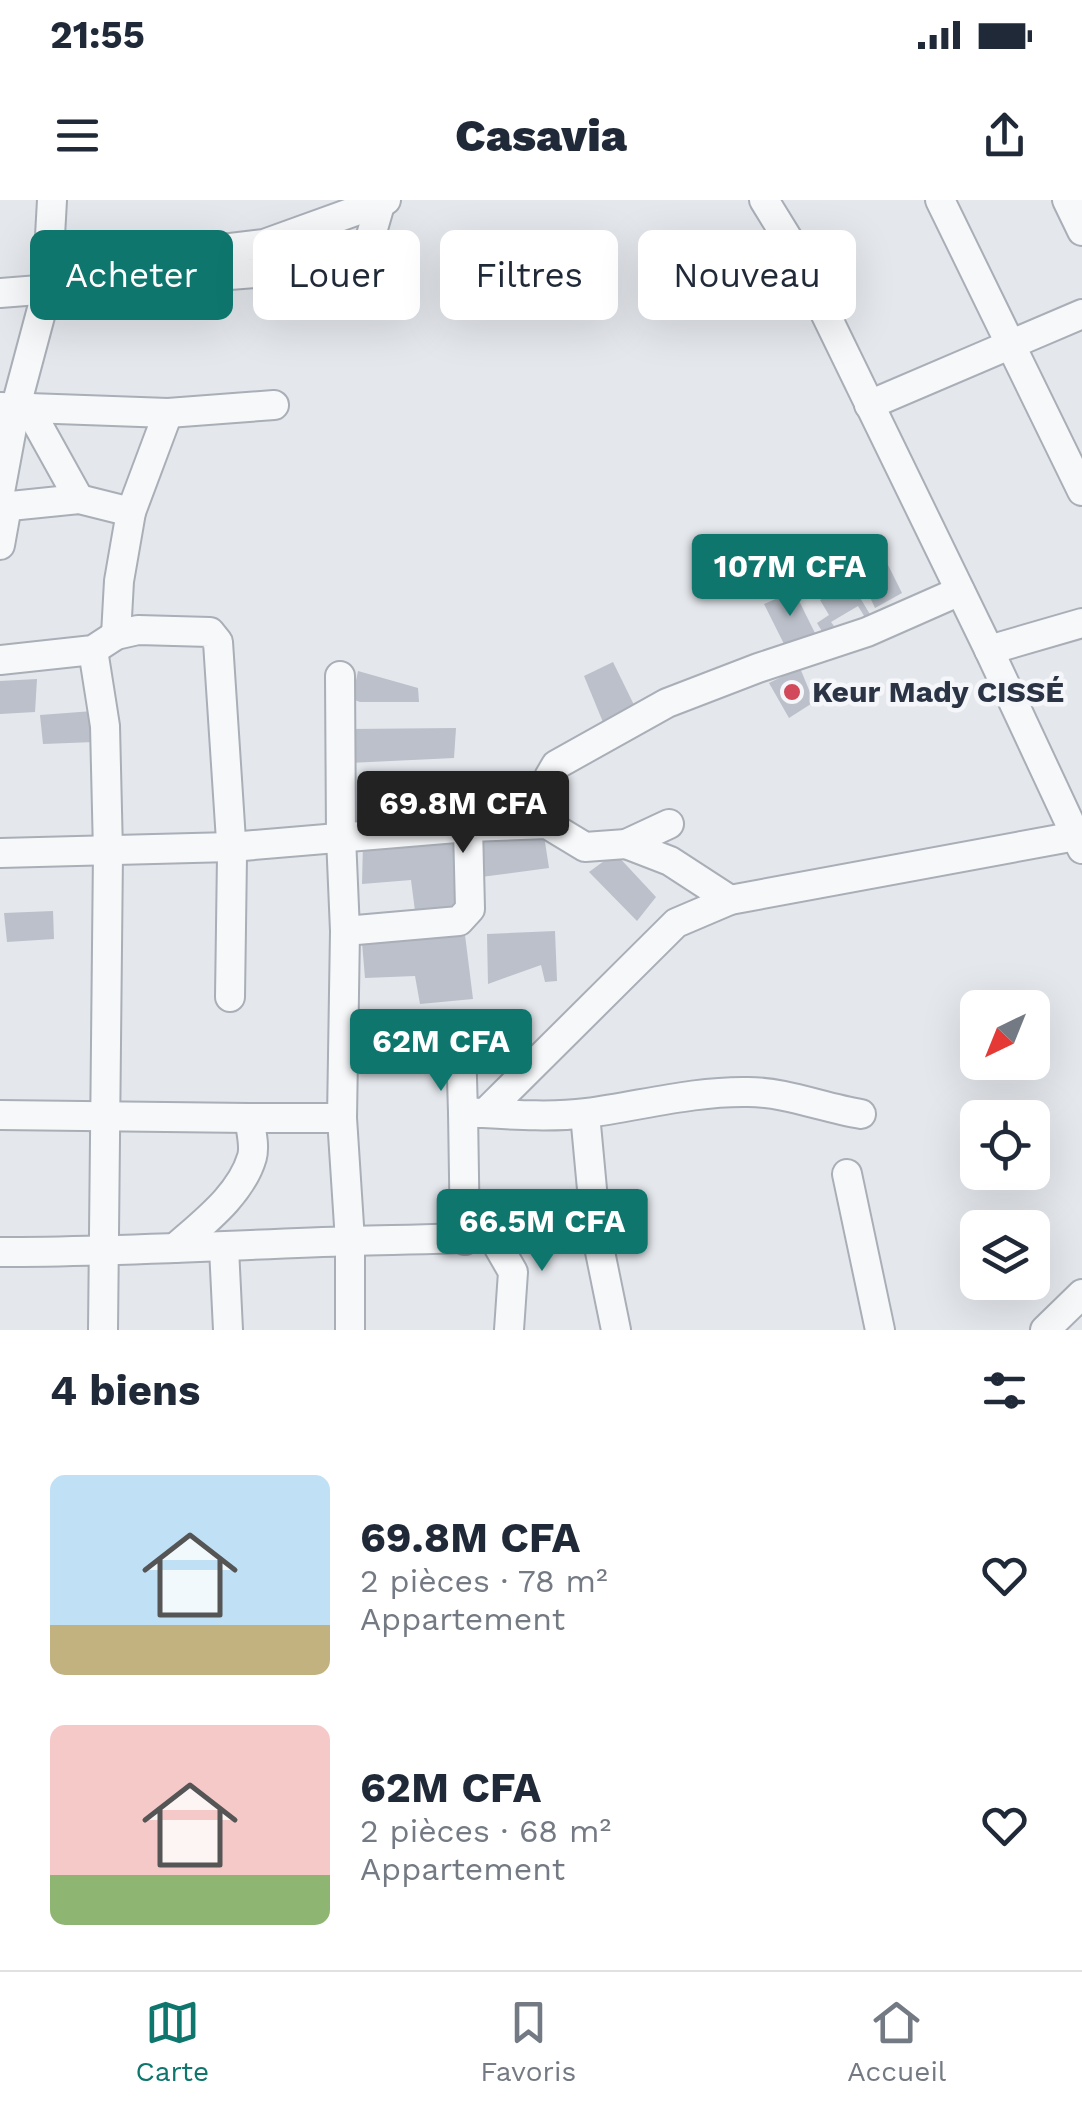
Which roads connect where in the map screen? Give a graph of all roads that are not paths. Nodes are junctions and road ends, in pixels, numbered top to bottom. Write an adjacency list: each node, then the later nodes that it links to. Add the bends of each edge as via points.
1 (52, 200): 6 (street)
2 (764, 200): 16 (street)
3 (940, 200): 14 (street)
4 (1067, 200): 7 (street)
5 (384, 201): 8 (street, via 264,244); 9 (street, via 370,239 344,266)
6 (52, 230)
7 (1082, 231)
8 (233, 248)
9 (233, 275)
10 (30, 291): 11 (street)
11 (0, 293)
12 (1082, 314): 14 (street)
13 (42, 320): 17 (street)
14 (1010, 347): 16 (street); 19 (street)
15 (274, 405): 18 (street)
16 (869, 405): 24 (street)
17 (15, 407): 18 (street); 20 (street); 21 (street)
18 (168, 412): 22 (street)
19 (1082, 491)
20 (79, 499): 21 (street); 22 (street)
21 (2, 502): 23 (street)
22 (131, 512): 26 (street)
23 (0, 545)
24 (960, 592): 27 (street); 30 (street, via 667,703 556,765 549,777)
25 (1082, 622): 27 (street)
26 (104, 642): 28 (street); 36 (street, via 138,630 215,635); 38 (street)
27 (989, 650): 34 (street)
28 (0, 660)
29 (340, 676): 33 (street)
30 (547, 824): 32 (street); 35 (street, via 585,848)
31 (669, 824): 35 (street)
32 (468, 827): 33 (street); 40 (street, via 466,916)
33 (340, 836): 36 (street); 40 (street)
34 (1079, 842): 39 (street)
35 (626, 844): 39 (street, via 670,861)
36 (231, 847): 38 (street); 41 (street)
37 (0, 852): 38 (street)
38 (108, 852): 47 (street)
39 (730, 900): 43 (street, via 676,924)
40 (345, 930): 49 (street)
41 (230, 997)
42 (460, 1046): 43 (street)
43 (474, 1113): 44 (street); 53 (street)
44 (585, 1114): 45 (street, via 748,1092); 51 (street)
45 (861, 1114)
46 (0, 1115): 47 (street)
47 (105, 1116): 48 (street); 58 (street)
48 (250, 1118): 49 (street); 55 (street, via 254,1154 243,1177)
49 (342, 1118): 54 (street)
50 (846, 1174): 65 (street)
51 (596, 1232): 52 (street); 64 (street)
52 (494, 1239): 53 (street); 63 (street, via 513,1272)
53 (465, 1240): 54 (street)
54 (350, 1241): 56 (street); 62 (street)
55 (175, 1248): 56 (street); 58 (street)
56 (224, 1248): 61 (street)
57 (0, 1252): 58 (street)
58 (102, 1252): 60 (street)
59 (1082, 1294): 66 (street)
60 (103, 1330)
61 (228, 1330)
62 (350, 1330)
63 (510, 1330)
64 (616, 1330)
65 (880, 1330)
66 (1045, 1330)

